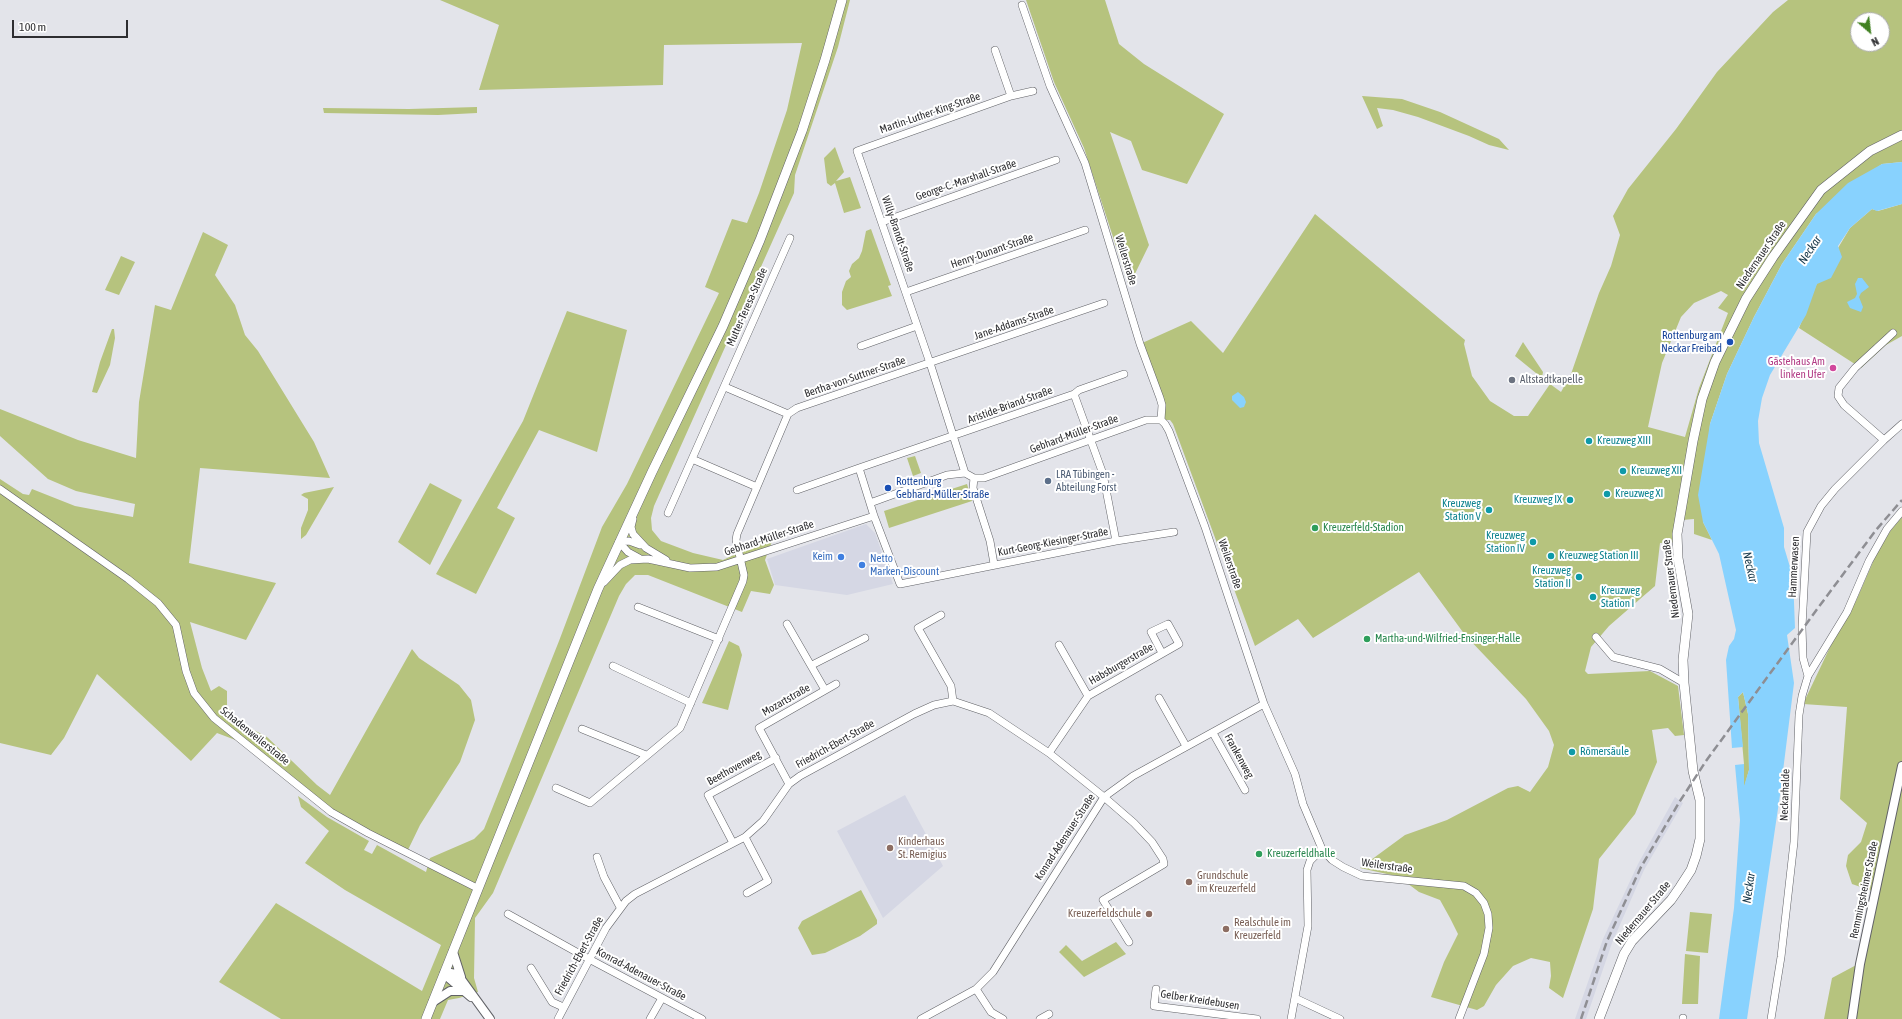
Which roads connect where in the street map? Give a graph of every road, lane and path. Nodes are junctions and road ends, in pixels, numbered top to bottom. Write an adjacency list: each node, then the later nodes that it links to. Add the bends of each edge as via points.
1 (842, 0): 35 (main road, via 808,115 766,227 723,326)
2 (1022, 5): 22 (street, Weilerstraße, via 1050,86 1085,163 1140,344 1160,398)
3 (995, 50): 5 (street)
4 (1033, 91): 5 (street, Martin-Luther-King-Straße)
5 (1011, 96): 7 (street, Martin-Luther-King-Straße)
6 (1902, 135): 59 (main road, Niedernauer Straße, via 1870,151 1821,190 1746,299 1715,362 1702,399 1694,434 1677,534 1678,558 1688,614 1683,660)
7 (857, 151): 9 (street, Willy-Brandt-Straße)
8 (1056, 160): 9 (street, George-C.-Marshall-Straße)
9 (882, 222): 12 (street, Willy-Brandt-Straße)
10 (1085, 230): 12 (street, Henry-Dunant-Straße)
11 (790, 238): 19 (street, Mutter-Teresa-Straße)
12 (906, 292): 14 (street, Willy-Brandt-Straße)
13 (1104, 303): 17 (street, Jane-Addams-Straße)
14 (917, 326): 16 (street); 17 (street, Willy-Brandt-Straße)
15 (1893, 333): 26 (street, via 1860,363 1839,388 1838,396 1844,405)
16 (861, 346)
17 (930, 363): 21 (street, Bertha-von-Suttner-Straße, via 797,408); 24 (street, Willy-Brandt-Straße)
18 (1124, 374): 20 (street, Aristide-Briand-Straße)
19 (725, 387): 21 (street); 27 (street, Mutter-Teresa-Straße)
20 (1074, 394): 24 (street, Aristide-Briand-Straße); 25 (street)
21 (788, 414): 31 (street)
22 (1160, 420): 25 (street, Gebhard-Müller-Straße, via 1146,420); 66 (street, Weilerstraße, via 1169,431 1205,527)
23 (1902, 424): 26 (street, Hammerwasen)
24 (954, 436): 28 (street, Aristide-Briand-Straße); 29 (street, Willy-Brandt-Straße)
25 (1091, 439): 30 (street, Gebhard-Müller-Straße, via 984,478); 40 (street, Kurt-Georg-Kiesinger-Straße, via 1103,474)
26 (1884, 440): 58 (street, Hammerwasen, via 1835,489 1821,506 1806,532 1802,627 1803,658)
27 (692, 459): 31 (street); 37 (street, Mutter-Teresa-Straße)
28 (859, 468): 33 (street, Aristide-Briand-Straße); 34 (street)
29 (965, 473): 30 (street); 34 (street, via 947,475)
30 (974, 478): 46 (street, Kurt-Georg-Kiesinger-Straße, via 973,488 990,541)
31 (757, 487): 44 (street, via 736,540)
32 (0, 489): 82 (street, Schadenweilerstraße, via 158,603 176,625 186,671 194,693 214,718 331,812)
33 (797, 490)
34 (870, 503): 38 (street)
35 (636, 505): 41 (main road); 42 (street, Gebhard-Müller-Straße, via 632,534)
36 (1902, 511): 58 (street, Neckarhalde, via 1887,529 1869,560 1847,612)
37 (668, 513)
38 (874, 516): 44 (street, Gebhard-Müller-Straße); 46 (street, Kurt-Georg-Kiesinger-Straße, via 900,584)
39 (1174, 532): 40 (street, Kurt-Georg-Kiesinger-Straße)
40 (1116, 541): 46 (street, Kurt-Georg-Kiesinger-Straße)
41 (619, 542): 42 (street, via 629,541); 43 (street, Gebhard-Müller-Straße, via 628,552); 47 (main road)
42 (646, 548): 45 (street, Gebhard-Müller-Straße)
43 (639, 558): 45 (street, Gebhard-Müller-Straße); 47 (street, Gebhard-Müller-Straße, via 620,565)
44 (741, 559): 45 (street, Gebhard-Müller-Straße, via 717,567 702,568); 53 (street, via 743,580)
45 (669, 563)
46 (994, 564)
47 (598, 589): 82 (main road)
48 (638, 606): 53 (street)
49 (941, 615): 64 (street, via 918,628 951,686)
50 (787, 624): 56 (street)
51 (1596, 637): 59 (street, via 1613,657 1660,669)
52 (865, 638): 56 (street)
53 (718, 639): 65 (street)
54 (1059, 645): 62 (street)
55 (1162, 653): 62 (street, Habsburgerstraße)
56 (812, 665): 61 (street)
57 (613, 666): 65 (street)
58 (1808, 676): 114 (street, Neckarhalde, via 1799,715 1794,842)
59 (1684, 683): 113 (main road, Niedernauer Straße, via 1694,771 1700,800 1701,821 1696,856 1691,870 1674,896 1632,941 1624,954)
60 (836, 684): 61 (street, Mozartstraße)
61 (825, 690): 72 (street, Mozartstraße, via 759,728)
62 (1088, 696): 70 (street, Habsburgerstraße)
63 (1159, 698): 69 (street)
64 (953, 701): 70 (street, via 989,713); 74 (street, Friedrich-Ebert-Straße, via 934,705 914,714)
65 (691, 703): 71 (street, via 680,728)
66 (1264, 704): 68 (street, Konrad-Adenauer-Straße); 80 (street, Weilerstraße, via 1295,774 1303,804)
67 (582, 729): 71 (street)
68 (1213, 733): 69 (street, Konrad-Adenauer-Straße); 76 (street, Frankenweg)
69 (1186, 746): 77 (street, Konrad-Adenauer-Straße, via 1133,776)
70 (1049, 753): 77 (street)
71 (646, 755): 75 (street, via 590,803)
72 (776, 758): 74 (street, Mozartstraße); 79 (street, Beethovenweg, via 708,794)
73 (1902, 766): 115 (street, Remmingsheimer Straße, via 1860,964)
74 (789, 784): 78 (street, Friedrich-Ebert-Straße, via 763,821)
75 (556, 788)
76 (1245, 790)
77 (1104, 797): 86 (street, via 1152,842 1164,862 1103,900); 92 (street, Konrad-Adenauer-Straße, via 993,972)
78 (745, 837): 79 (street, Friedrich-Ebert-Straße); 83 (street, via 768,881)
79 (734, 843): 84 (street, Friedrich-Ebert-Straße, via 635,894)
80 (1322, 849): 96 (street, via 1310,860 1307,870 1308,926); 112 (street, Weilerstraße, via 1332,860 1362,876 1464,886 1476,893 1484,903 1489,928 1484,954)
81 (597, 857): 84 (street)
82 (478, 888): 87 (main road)
83 (747, 893)
84 (620, 907): 88 (street, Friedrich-Ebert-Straße)
85 (508, 914): 88 (street, Konrad-Adenauer-Straße)
86 (1129, 942)
87 (453, 952): 90 (main road); 91 (street, via 455,965)
88 (589, 959): 95 (street, Konrad-Adenauer-Straße); 99 (street, Friedrich-Ebert-Straße)
89 (531, 968): 99 (street, via 552,1002)
90 (444, 973): 91 (street, via 456,974); 94 (street); 98 (main road)
91 (463, 982): 97 (street)
92 (976, 989): 106 (street, Konrad-Adenauer-Straße); 107 (street, via 991,1012)
93 (1156, 989): 109 (street, Gelber Kreidebusen, via 1154,1006)
94 (463, 991): 97 (street); 98 (street, via 450,991)
95 (662, 998): 104 (street); 105 (street, Konrad-Adenauer-Straße)
96 (1294, 998): 110 (street); 111 (street)
97 (475, 999): 101 (street)
98 (433, 1002): 102 (main road)
99 (563, 1007): 103 (street, Friedrich-Ebert-Straße)
100 (1049, 1014): 108 (street)
101 (491, 1017)
102 (426, 1019)
103 (558, 1019)
104 (650, 1019)
105 (702, 1019)
106 (920, 1019)
107 (1003, 1019)
108 (1040, 1019)
109 (1257, 1019)
110 (1291, 1019)
111 (1340, 1019)
112 (1459, 1019)
113 (1599, 1019)
114 (1771, 1019)
115 (1852, 1019)

